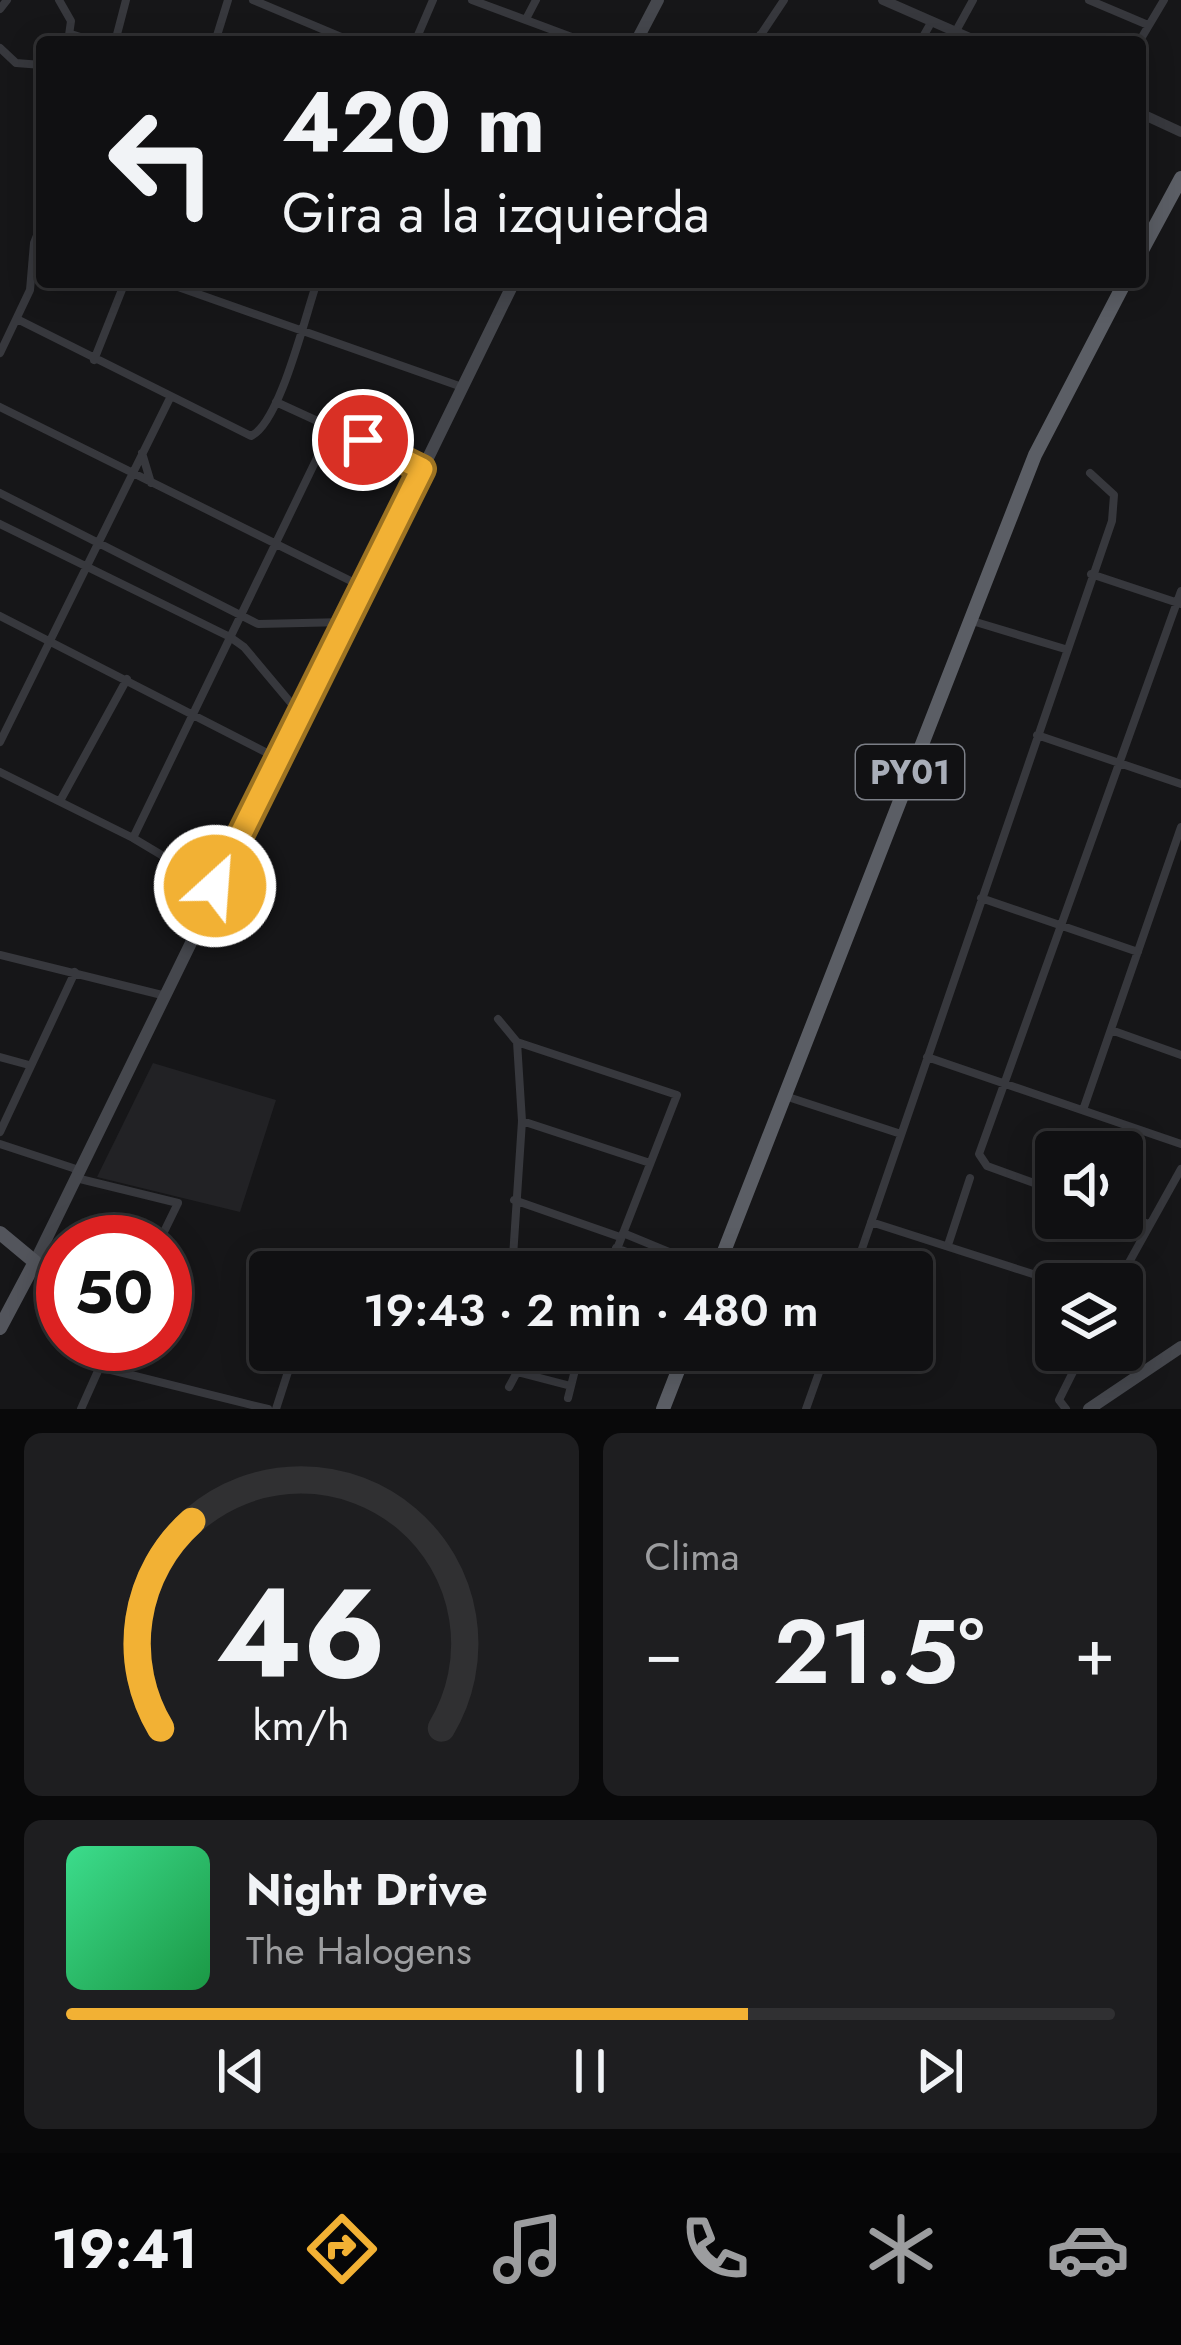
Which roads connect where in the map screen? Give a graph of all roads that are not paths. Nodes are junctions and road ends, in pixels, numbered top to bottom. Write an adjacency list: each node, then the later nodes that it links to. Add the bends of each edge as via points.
1 (7, 0): 15 (street)
2 (59, 0): 20 (street)
3 (126, 0): 21 (street)
4 (228, 0): 22 (street)
5 (253, 0): 23 (street)
6 (433, 0): 24 (street)
7 (472, 0): 16 (street)
8 (536, 0): 16 (street)
9 (658, 0): 26 (main road)
10 (784, 0): 27 (street)
11 (883, 0): 17 (street)
12 (974, 0): 19 (street)
13 (1089, 0): 18 (street)
14 (1164, 0): 18 (street)
15 (0, 9)
16 (526, 19): 25 (street)
17 (932, 21): 19 (street); 28 (street)
18 (1148, 26): 30 (street)
19 (956, 32): 29 (street)
20 (69, 36)
21 (117, 36)
22 (217, 36)
23 (339, 36)
24 (418, 36)
25 (570, 36)
26 (639, 36)
27 (760, 36)
28 (923, 36)
29 (965, 36)
30 (1142, 36)
31 (0, 47): 32 (street, via 16,63)
32 (36, 65)
33 (1146, 116): 34 (street)
34 (1181, 132)
35 (1181, 178): 36 (highway)
36 (1146, 243)
37 (36, 257): 43 (street)
38 (123, 288): 46 (street)
39 (182, 288): 44 (street)
40 (315, 288): 44 (street)
41 (511, 288): 47 (main road)
42 (1122, 288): 68 (highway, PY01, via 1035,454)
43 (16, 319): 45 (street); 46 (street)
44 (301, 328): 47 (street); 49 (street)
45 (0, 353)
46 (94, 360): 48 (street)
47 (462, 387): 53 (main road)
48 (169, 400): 49 (street, via 251,436); 52 (street)
49 (276, 402): 51 (street)
50 (0, 407): 55 (street)
51 (333, 425): 53 (street); 59 (street)
52 (142, 453): 55 (street); 56 (street)
53 (422, 469): 63 (main road)
54 (1090, 473): 62 (street, via 1116,502)
55 (130, 475): 56 (street); 60 (street)
56 (151, 484): 59 (street)
57 (0, 493): 60 (street)
58 (0, 524): 61 (street)
59 (278, 542): 63 (street); 67 (street)
60 (98, 544): 61 (street); 67 (street)
61 (86, 568): 70 (street); 71 (street)
62 (1091, 574): 65 (street); 72 (street)
63 (364, 586): 69 (main road)
64 (1181, 591): 65 (street)
65 (1178, 603): 81 (street)
66 (0, 616): 71 (street)
67 (240, 616): 69 (street, via 274,627); 70 (street)
68 (969, 620): 72 (street); 104 (highway, PY01)
69 (346, 622): 77 (main road)
70 (230, 638): 75 (street); 77 (street)
71 (50, 640): 73 (street); 76 (street)
72 (1065, 649): 78 (street)
73 (127, 679): 75 (street); 84 (street)
74 (0, 707): 76 (street)
75 (195, 712): 80 (street); 86 (street)
76 (14, 714): 79 (street)
77 (301, 715): 80 (main road)
78 (1037, 735): 81 (street); 90 (street)
79 (0, 742)
80 (279, 759): 89 (main road)
81 (1117, 762): 83 (street); 91 (street)
82 (0, 772): 84 (street)
83 (1181, 784)
84 (60, 802): 86 (street)
85 (1181, 827): 87 (street)
86 (133, 838): 89 (street)
87 (1167, 867): 88 (street); 92 (street)
88 (1181, 872)
89 (215, 886): 95 (main road)
90 (981, 898): 91 (street); 101 (street)
91 (1063, 921): 92 (street); 103 (street)
92 (1138, 952): 97 (street)
93 (0, 955): 94 (street)
94 (75, 972): 95 (street); 102 (street)
95 (162, 995): 113 (main road)
96 (498, 1019): 98 (street)
97 (1111, 1030): 99 (street); 105 (street)
98 (518, 1042): 106 (street); 111 (street, via 675,1092)
99 (1181, 1055)
100 (0, 1057): 102 (street)
101 (926, 1057): 103 (street); 108 (street)
102 (28, 1065): 107 (street)
103 (1004, 1084): 105 (street); 115 (street, via 981,1160)
104 (784, 1096): 108 (street); 129 (highway, PY01)
105 (1083, 1110): 110 (street)
106 (522, 1120): 111 (street); 116 (street)
107 (0, 1132)
108 (901, 1134): 118 (street)
109 (0, 1144): 113 (street)
110 (1181, 1144)
111 (650, 1163): 122 (street)
112 (1181, 1169): 120 (street)
113 (77, 1174): 117 (street, via 178,1203); 131 (main road)
114 (970, 1178): 123 (street)
115 (1035, 1182)
116 (514, 1200): 122 (street); 125 (street)
117 (172, 1215)
118 (872, 1222): 123 (street); 130 (street)
119 (1143, 1223): 120 (street)
120 (1149, 1225): 132 (street)
121 (0, 1233): 131 (main road)
122 (622, 1235): 124 (street); 128 (street)
123 (949, 1245): 133 (street)
124 (616, 1248): 126 (street); 127 (street)
125 (513, 1251)
126 (615, 1251)
127 (624, 1251)
128 (663, 1251)
129 (725, 1251)
130 (862, 1251)
131 (35, 1262): 134 (main road)
132 (1128, 1263)
133 (1035, 1274)
134 (6, 1303): 135 (main road)
135 (0, 1328)
136 (1181, 1347): 153 (main road)
137 (97, 1371): 148 (street)
138 (119, 1371): 149 (street)
139 (287, 1371): 149 (street)
140 (572, 1371): 145 (street)
141 (678, 1371): 150 (highway)
142 (820, 1371): 151 (street)
143 (1074, 1371): 152 (street, via 1059,1400)
144 (517, 1372): 145 (street); 146 (street)
145 (567, 1385): 147 (street)
146 (509, 1387)
147 (568, 1398)
148 (81, 1409)
149 (272, 1409)
150 (663, 1409)
151 (806, 1409)
152 (1066, 1409)
153 (1089, 1409)

